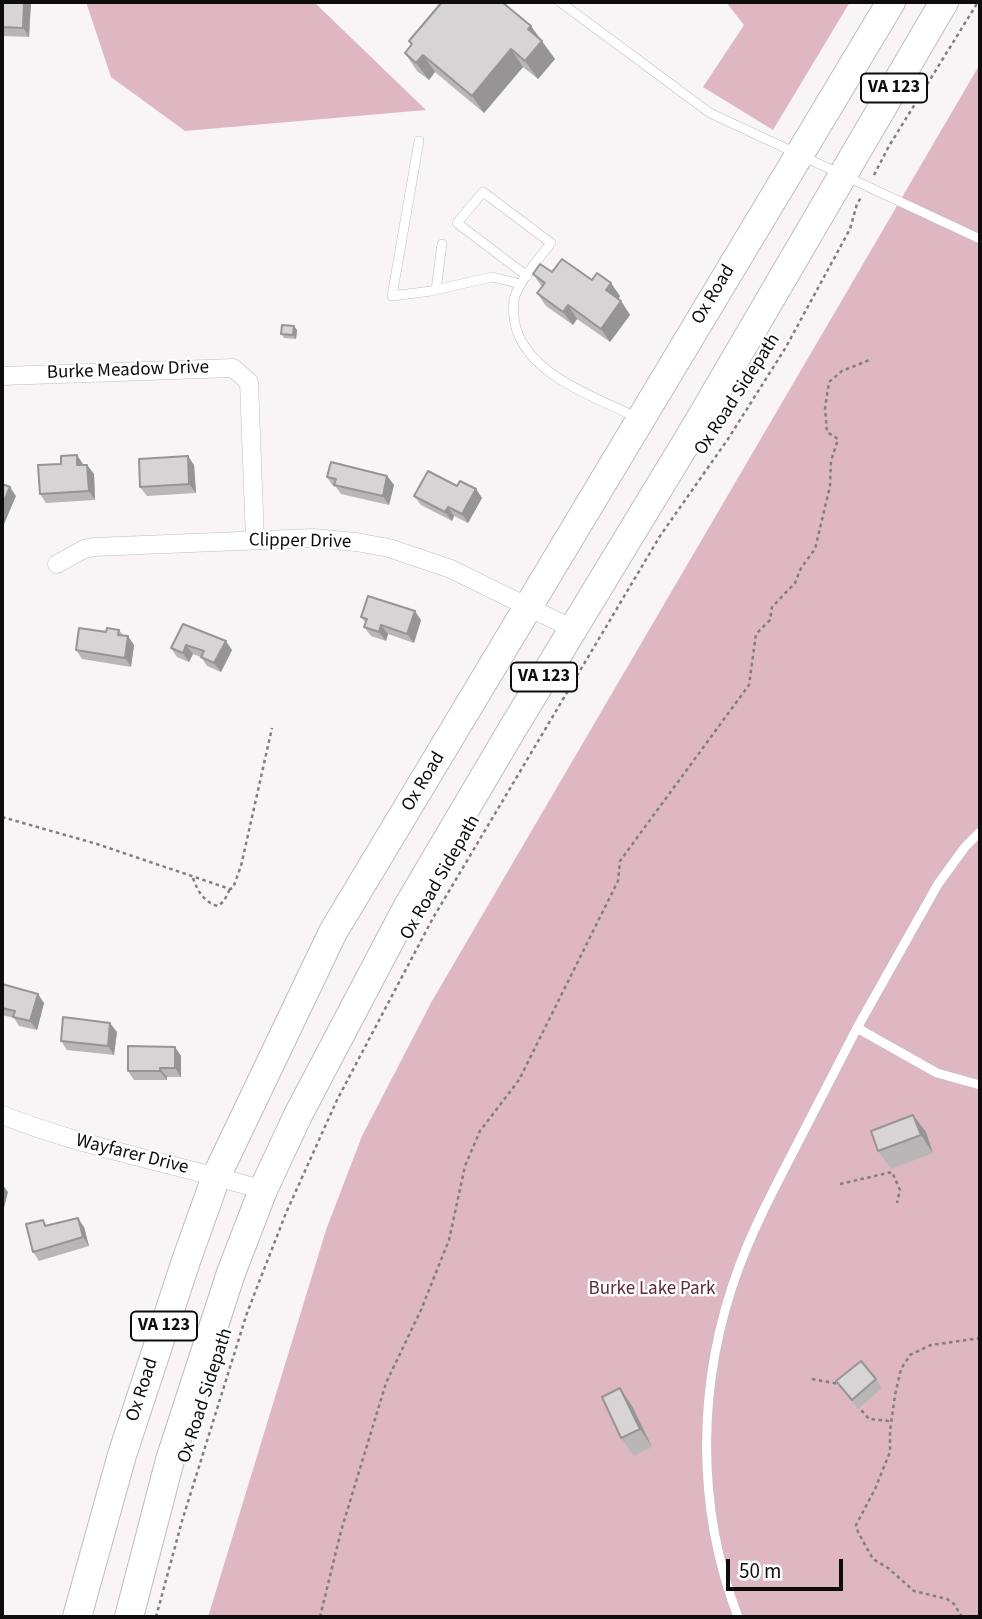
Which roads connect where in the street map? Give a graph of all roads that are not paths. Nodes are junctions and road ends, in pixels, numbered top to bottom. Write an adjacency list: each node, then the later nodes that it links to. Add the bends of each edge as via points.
1 (560, 2): 5 (lane, via 710,113)
2 (891, 2): 5 (highway, Ox Road / VA 123)
3 (944, 2): 6 (highway, VA 123)
4 (419, 141): 10 (lane, via 392,296)
5 (799, 153): 6 (lane); 12 (highway, Ox Road / VA 123)
6 (845, 174): 7 (lane); 16 (highway, VA 123)
7 (980, 239)
8 (442, 244): 10 (lane)
9 (524, 280): 9 (lane, via 457,223 483,192 551,243); 10 (lane, via 492,277); 12 (lane, via 514,299 514,319 521,342 534,360 559,379)
10 (436, 290)
11 (2, 376): 13 (street, Burke Meadow Drive, via 233,368 249,382)
12 (640, 419): 15 (highway, Ox Road / VA 123)
13 (255, 540): 14 (street, Clipper Drive, via 94,547); 15 (street, Clipper Drive, via 313,538 389,548 451,569)
14 (57, 564)
15 (527, 606): 16 (street, Clipper Drive); 21 (highway, Ox Road / VA 123, via 333,932)
16 (573, 629): 22 (highway, VA 123, via 408,906)
17 (980, 832): 18 (lane, via 938,884)
18 (857, 1028): 19 (lane, via 937,1073); 25 (lane, via 760,1216 738,1268 716,1349 706,1442 709,1502 720,1563)
19 (980, 1085)
20 (2, 1115): 21 (street, Wayfarer Drive, via 49,1134)
21 (216, 1177): 22 (street, Wayfarer Drive); 23 (highway, Ox Road / VA 123, via 122,1455)
22 (263, 1190): 24 (highway, VA 123, via 170,1460)
23 (77, 1617)
24 (129, 1617)
25 (738, 1617)

